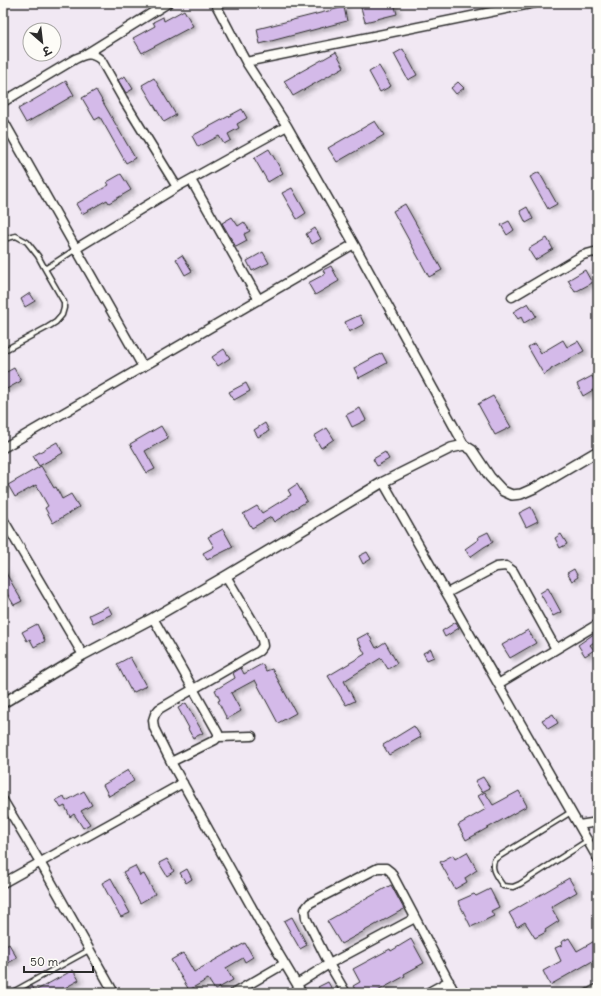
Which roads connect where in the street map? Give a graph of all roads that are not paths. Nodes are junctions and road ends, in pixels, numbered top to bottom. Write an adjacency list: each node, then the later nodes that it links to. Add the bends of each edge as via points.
1 (168, 3): 4 (street)
2 (215, 3): 5 (street)
3 (535, 3): 5 (street)
4 (86, 54): 6 (street); 10 (street, via 101,60)
5 (246, 62): 8 (street)
6 (3, 102)
7 (3, 120): 13 (street)
8 (287, 126): 9 (street); 12 (street)
9 (191, 180): 10 (street); 17 (street)
10 (177, 187): 13 (street)
11 (3, 239): 15 (lane, via 16,236 27,242)
12 (354, 244): 17 (street); 20 (street)
13 (77, 248): 15 (lane); 19 (street)
14 (598, 254): 16 (street, via 594,252 583,255)
15 (45, 269): 18 (lane, via 64,302 62,315 48,327)
16 (512, 297)
17 (259, 300): 19 (street)
18 (3, 351)
19 (144, 367): 21 (street)
20 (464, 445): 22 (street, via 472,450 490,477 512,495 521,494); 23 (street, via 451,448)
21 (3, 448)
22 (598, 451)
23 (384, 482): 25 (street); 26 (street)
24 (3, 519): 30 (street)
25 (226, 576): 27 (street); 32 (street, via 258,630 263,646 259,651)
26 (447, 593): 29 (street, via 496,567 506,566 513,571); 31 (street)
27 (153, 618): 30 (street); 32 (street)
28 (598, 624): 29 (street)
29 (556, 648): 31 (street)
30 (83, 656): 33 (street)
31 (498, 684): 39 (street)
32 (193, 688): 35 (street); 36 (street, via 159,708 152,720)
33 (3, 703)
34 (252, 736): 35 (street)
35 (218, 737): 36 (street)
36 (171, 762): 37 (street)
37 (183, 783): 44 (street); 48 (street)
38 (3, 800): 44 (street)
39 (571, 812): 41 (street); 42 (lane, via 495,860 492,864 493,870 504,886 512,887)
40 (598, 822): 41 (street)
41 (578, 826): 42 (street)
42 (587, 841): 43 (street)
43 (598, 859)
44 (40, 862): 45 (street); 47 (street)
45 (3, 883)
46 (414, 918): 49 (street); 49 (street, via 391,872 386,868 378,868 310,903 305,909 306,918); 50 (street)
47 (90, 950): 53 (lane); 54 (street)
48 (284, 964): 51 (street); 55 (street)
49 (329, 964): 51 (street); 57 (street)
50 (449, 981): 58 (street); 59 (street)
51 (297, 984): 56 (street)
52 (598, 986): 60 (lane)
53 (11, 993)
54 (114, 993)
55 (234, 993)
56 (302, 993)
57 (346, 993)
58 (427, 993)
59 (455, 993)
60 (585, 993)

